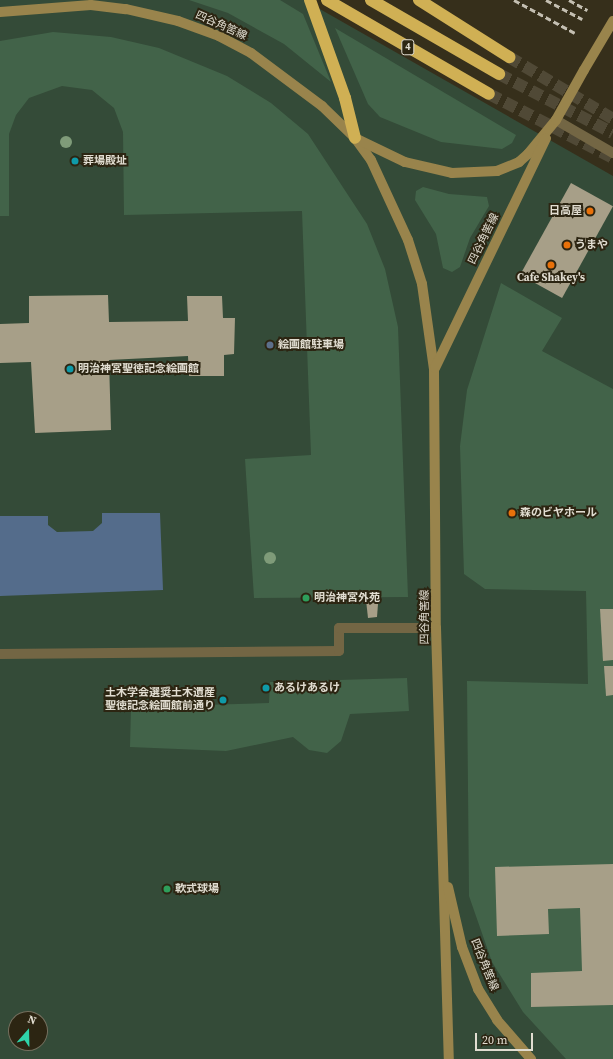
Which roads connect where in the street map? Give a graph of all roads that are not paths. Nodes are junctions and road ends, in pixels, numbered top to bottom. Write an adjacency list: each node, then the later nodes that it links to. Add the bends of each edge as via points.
1 (310, 0): 11 (highway, via 340,82)
2 (327, 0): 9 (highway, 4)
3 (371, 0): 8 (highway, 4)
4 (419, 0): 7 (highway)
5 (0, 12): 11 (main road, 四谷角筈線, via 91,5 126,9 178,21 219,36 251,53 322,106)
6 (613, 20): 10 (main road, 四谷角筈線, bridge)
7 (509, 57)
8 (499, 74)
9 (489, 94)
10 (556, 120): 11 (main road, 四谷角筈線, via 519,162 497,171 476,174 452,173 406,162); 12 (street); 13 (main road, 四谷角筈線)
11 (355, 138): 13 (main road, 四谷角筈線, via 371,160 408,240 422,284)
12 (613, 153)
13 (434, 369): 14 (main road, 四谷角筈線)
14 (436, 628): 15 (street, via 339,628 340,652); 16 (main road, 四谷角筈線)
15 (0, 654)
16 (443, 866): 17 (main road, 四谷角筈線); 18 (main road, 四谷角筈線, via 462,947 478,989 498,1020)
17 (448, 1059)
18 (531, 1059)

